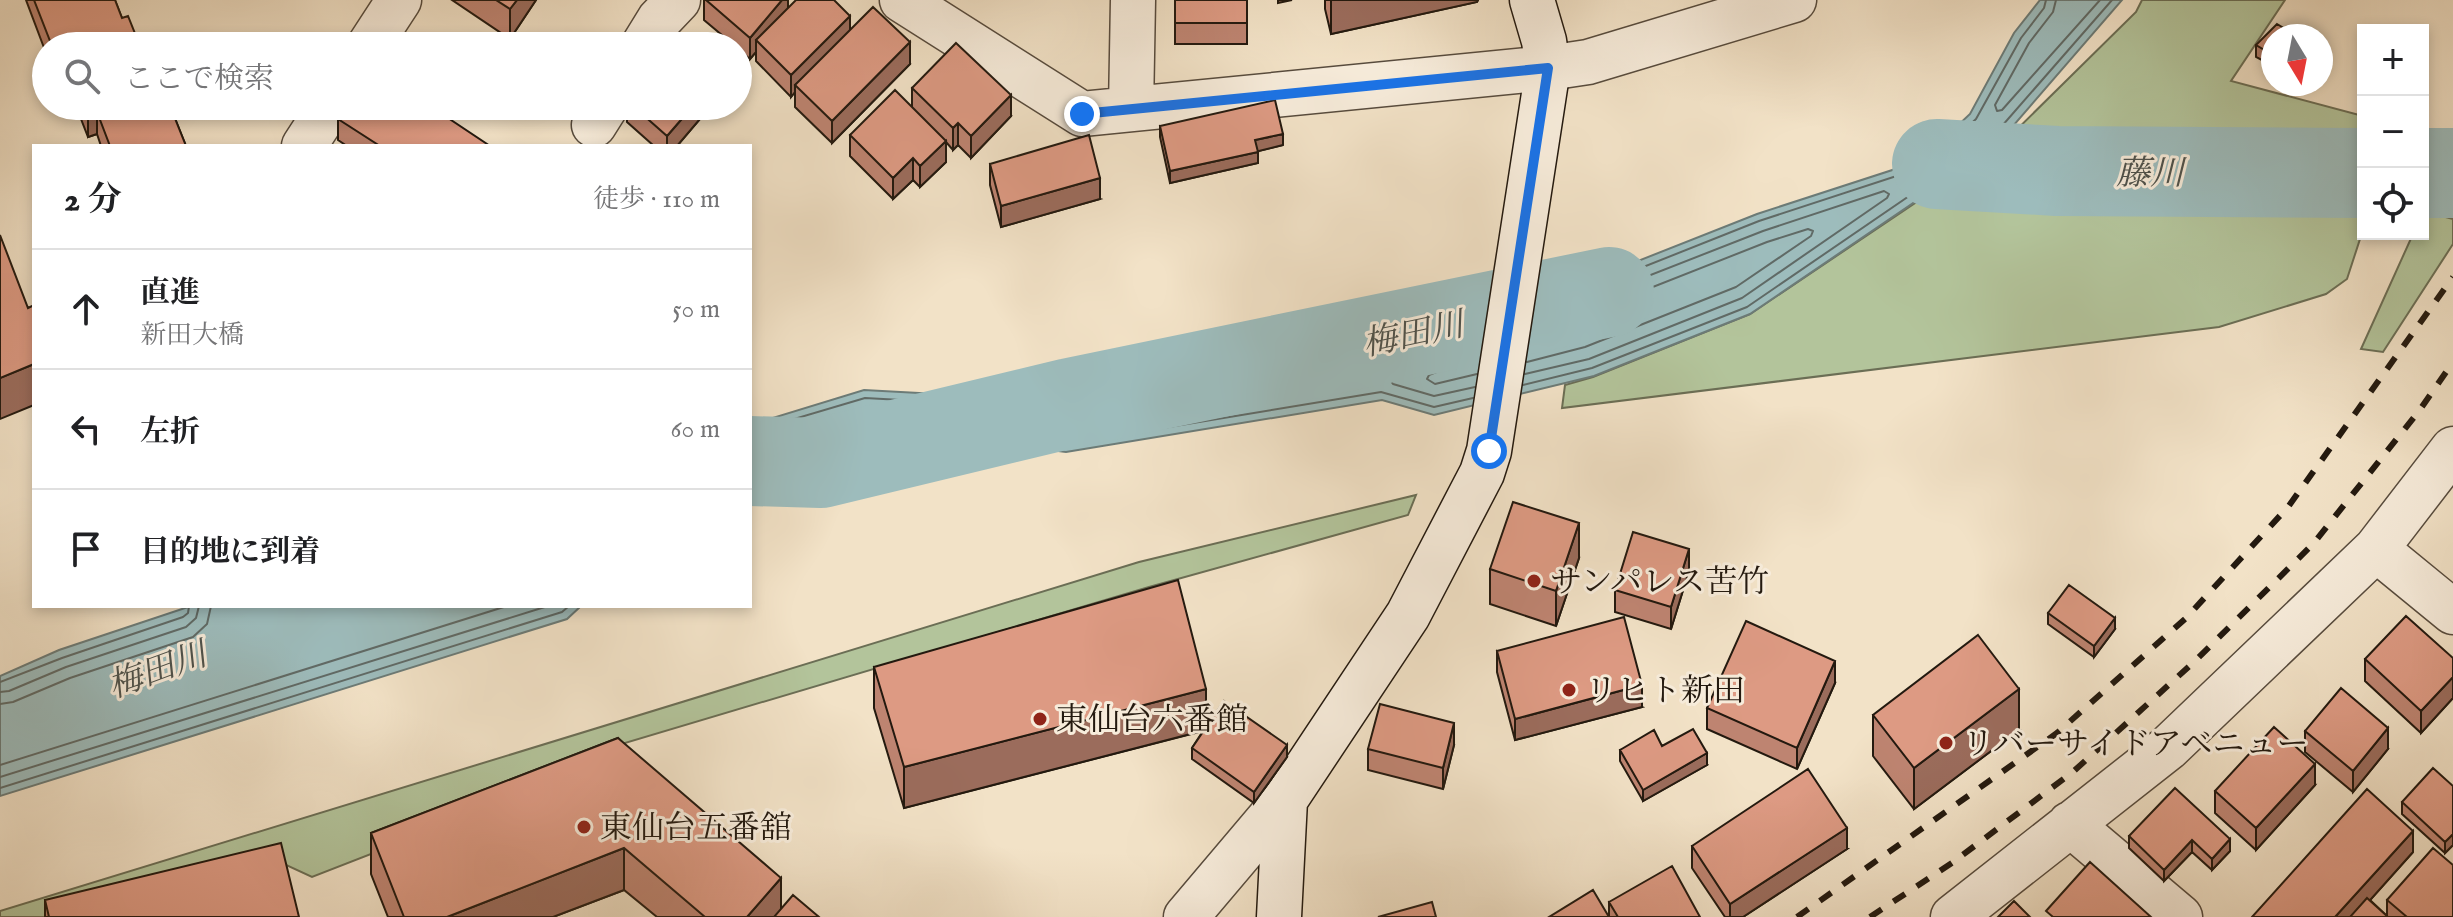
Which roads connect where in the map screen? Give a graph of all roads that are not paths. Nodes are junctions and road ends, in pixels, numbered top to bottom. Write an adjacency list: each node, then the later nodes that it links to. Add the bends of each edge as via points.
1 (399, 0): 7 (street)
2 (678, 0): 8 (street)
3 (902, 0): 10 (street, via 1082,114)
4 (1133, 0): 10 (street)
5 (1532, 0): 9 (street, via 1544,41)
6 (1794, 0): 9 (street)
7 (378, 32)
8 (652, 32)
9 (1547, 78): 10 (street); 16 (street, via 1493,435 1482,473 1408,615)
10 (1131, 109)
11 (321, 120): 12 (street)
12 (305, 144)
13 (2453, 449): 14 (street)
14 (2376, 549): 15 (street); 17 (street, via 2168,748)
15 (2453, 612)
16 (1285, 800): 18 (street); 19 (street)
17 (2070, 824): 20 (street); 21 (street)
18 (1186, 917)
19 (1279, 917)
20 (1953, 917)
21 (2180, 917)

